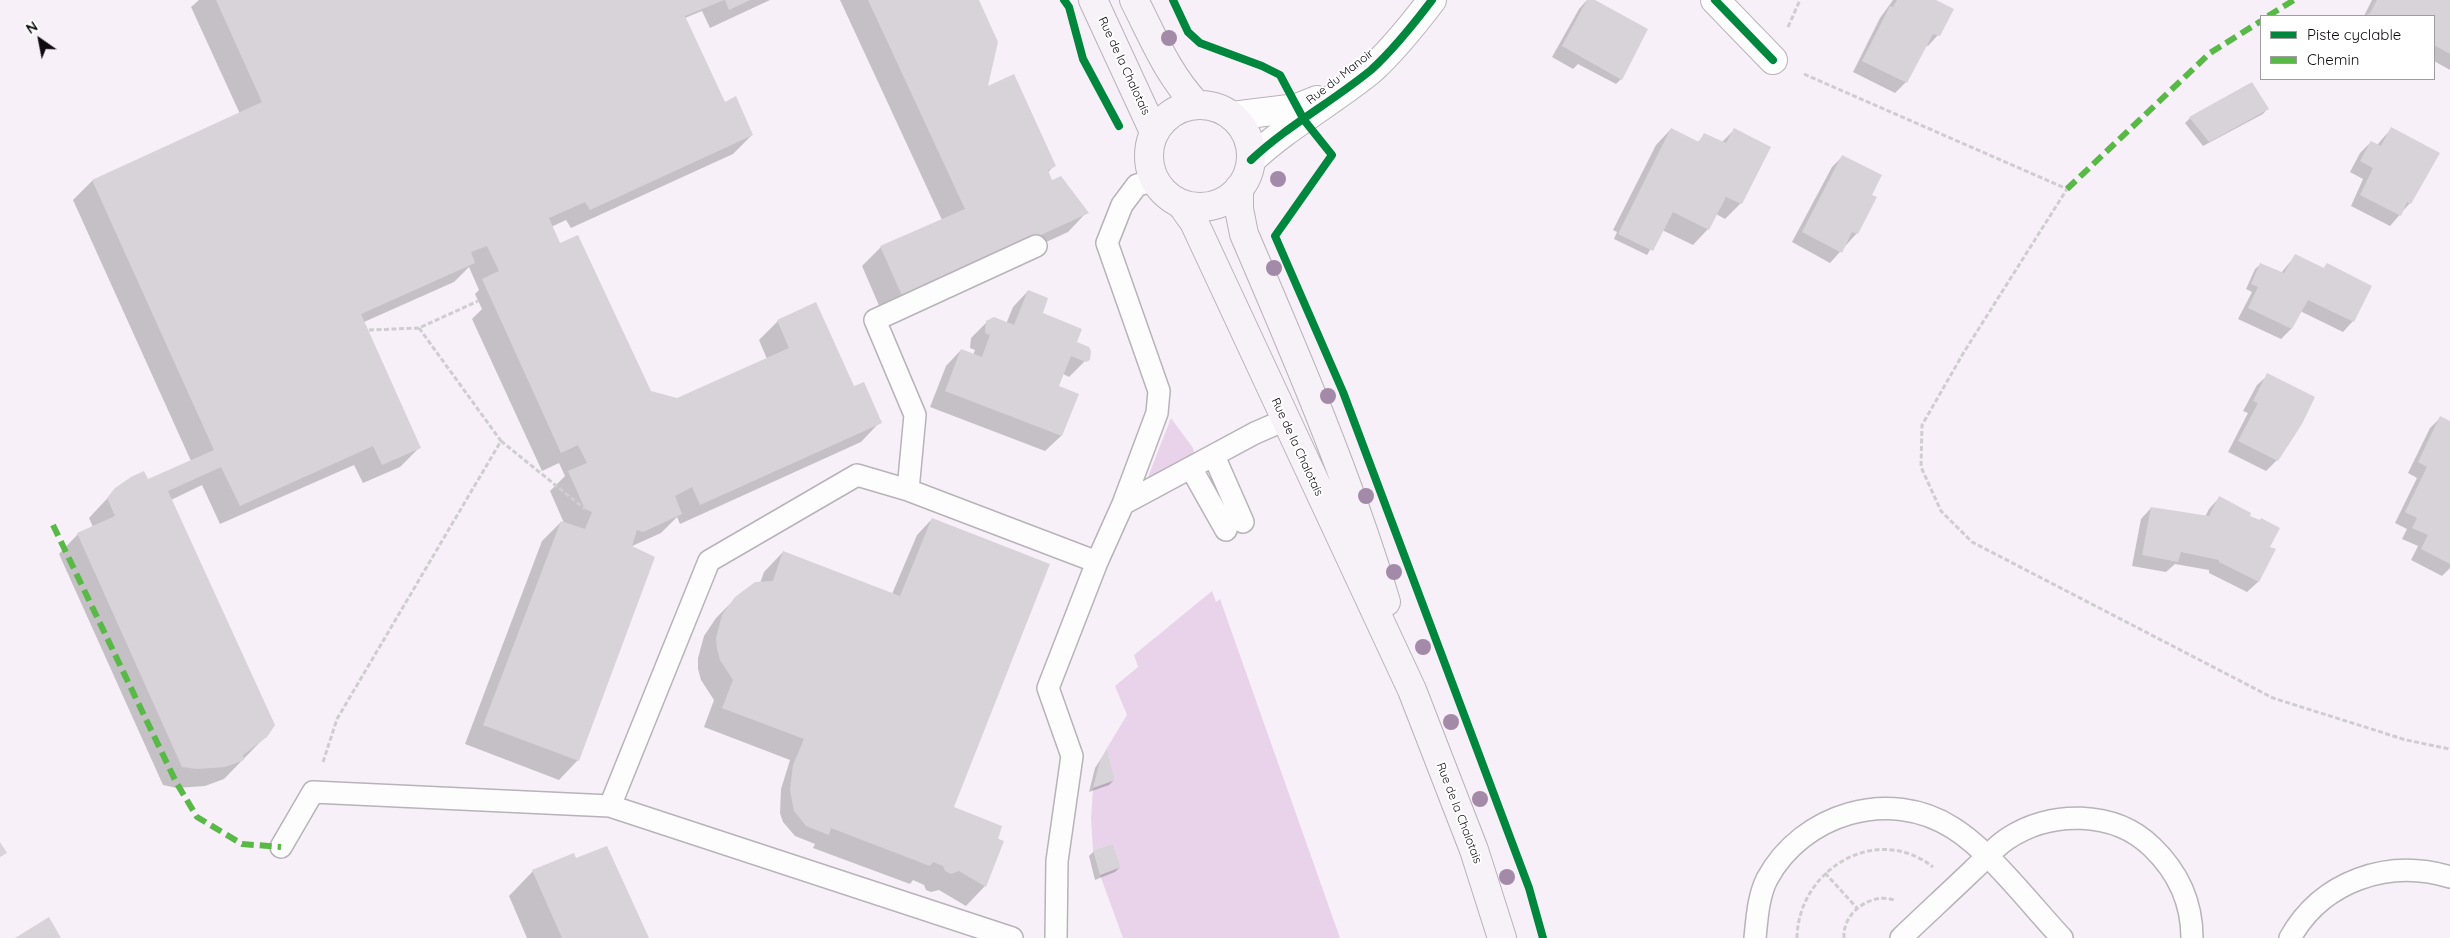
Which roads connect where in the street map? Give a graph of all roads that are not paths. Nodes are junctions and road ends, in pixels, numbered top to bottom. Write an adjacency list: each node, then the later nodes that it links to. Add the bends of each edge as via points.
1 (1093, 0): 9 (main road, Rue de la Chalotais)
2 (1134, 0): 7 (main road, via 1168,68)
3 (1432, 0): 6 (street, Rue du Manoir, via 1389,53)
4 (1715, 0): 5 (street)
5 (1773, 60)
6 (1342, 91): 8 (street, Rue du Manoir, via 1297,108); 10 (street, Rue du Manoir)
7 (1197, 105): 8 (main road, via 1217,107); 9 (main road, via 1181,108 1165,118)
8 (1232, 116): 10 (main road, via 1244,128)
9 (1154, 132): 11 (main road, via 1149,148 1149,165)
10 (1251, 160): 12 (main road, via 1248,175)
11 (1154, 181): 13 (main road, via 1166,195); 19 (lane, via 1137,185 1122,205 1107,243 1159,391 1157,413)
12 (1239, 188): 13 (main road, via 1228,199 1213,205 1197,207); 21 (main road, Rue de la Chalotais, via 1244,234 1317,406 1373,561)
13 (1182, 204): 15 (main road, Rue de la Chalotais, via 1194,222)
14 (1036, 246): 18 (lane, via 875,320 915,415)
15 (1285, 420): 16 (lane); 21 (main road, Rue de la Chalotais)
16 (1214, 456): 17 (lane); 17 (lane, via 1234,526)
17 (1191, 468): 19 (lane)
18 (908, 490): 20 (lane); 22 (lane, via 857,475 710,561)
19 (1123, 504): 20 (lane)
20 (1097, 562): 27 (lane, via 1048,688 1072,756 1057,861)
21 (1412, 690): 28 (main road, Rue de la Chalotais, via 1474,850)
22 (610, 806): 23 (lane, via 313,792); 26 (lane)
23 (281, 847)
24 (1987, 857): 29 (lane, via 1952,827 1916,812 1879,808 1839,817 1802,836 1777,863 1766,881 1760,901); 30 (lane); 31 (lane); 32 (lane, via 2007,839 2032,826 2060,818 2108,821 2147,842 2176,875 2187,897)
25 (2450, 877): 33 (lane, via 2406,870 2359,878 2336,889 2312,907)
26 (1012, 938)
27 (1056, 938)
28 (1502, 938)
29 (1755, 938)
30 (1901, 938)
31 (2062, 938)
32 (2192, 938)
33 (2290, 938)

